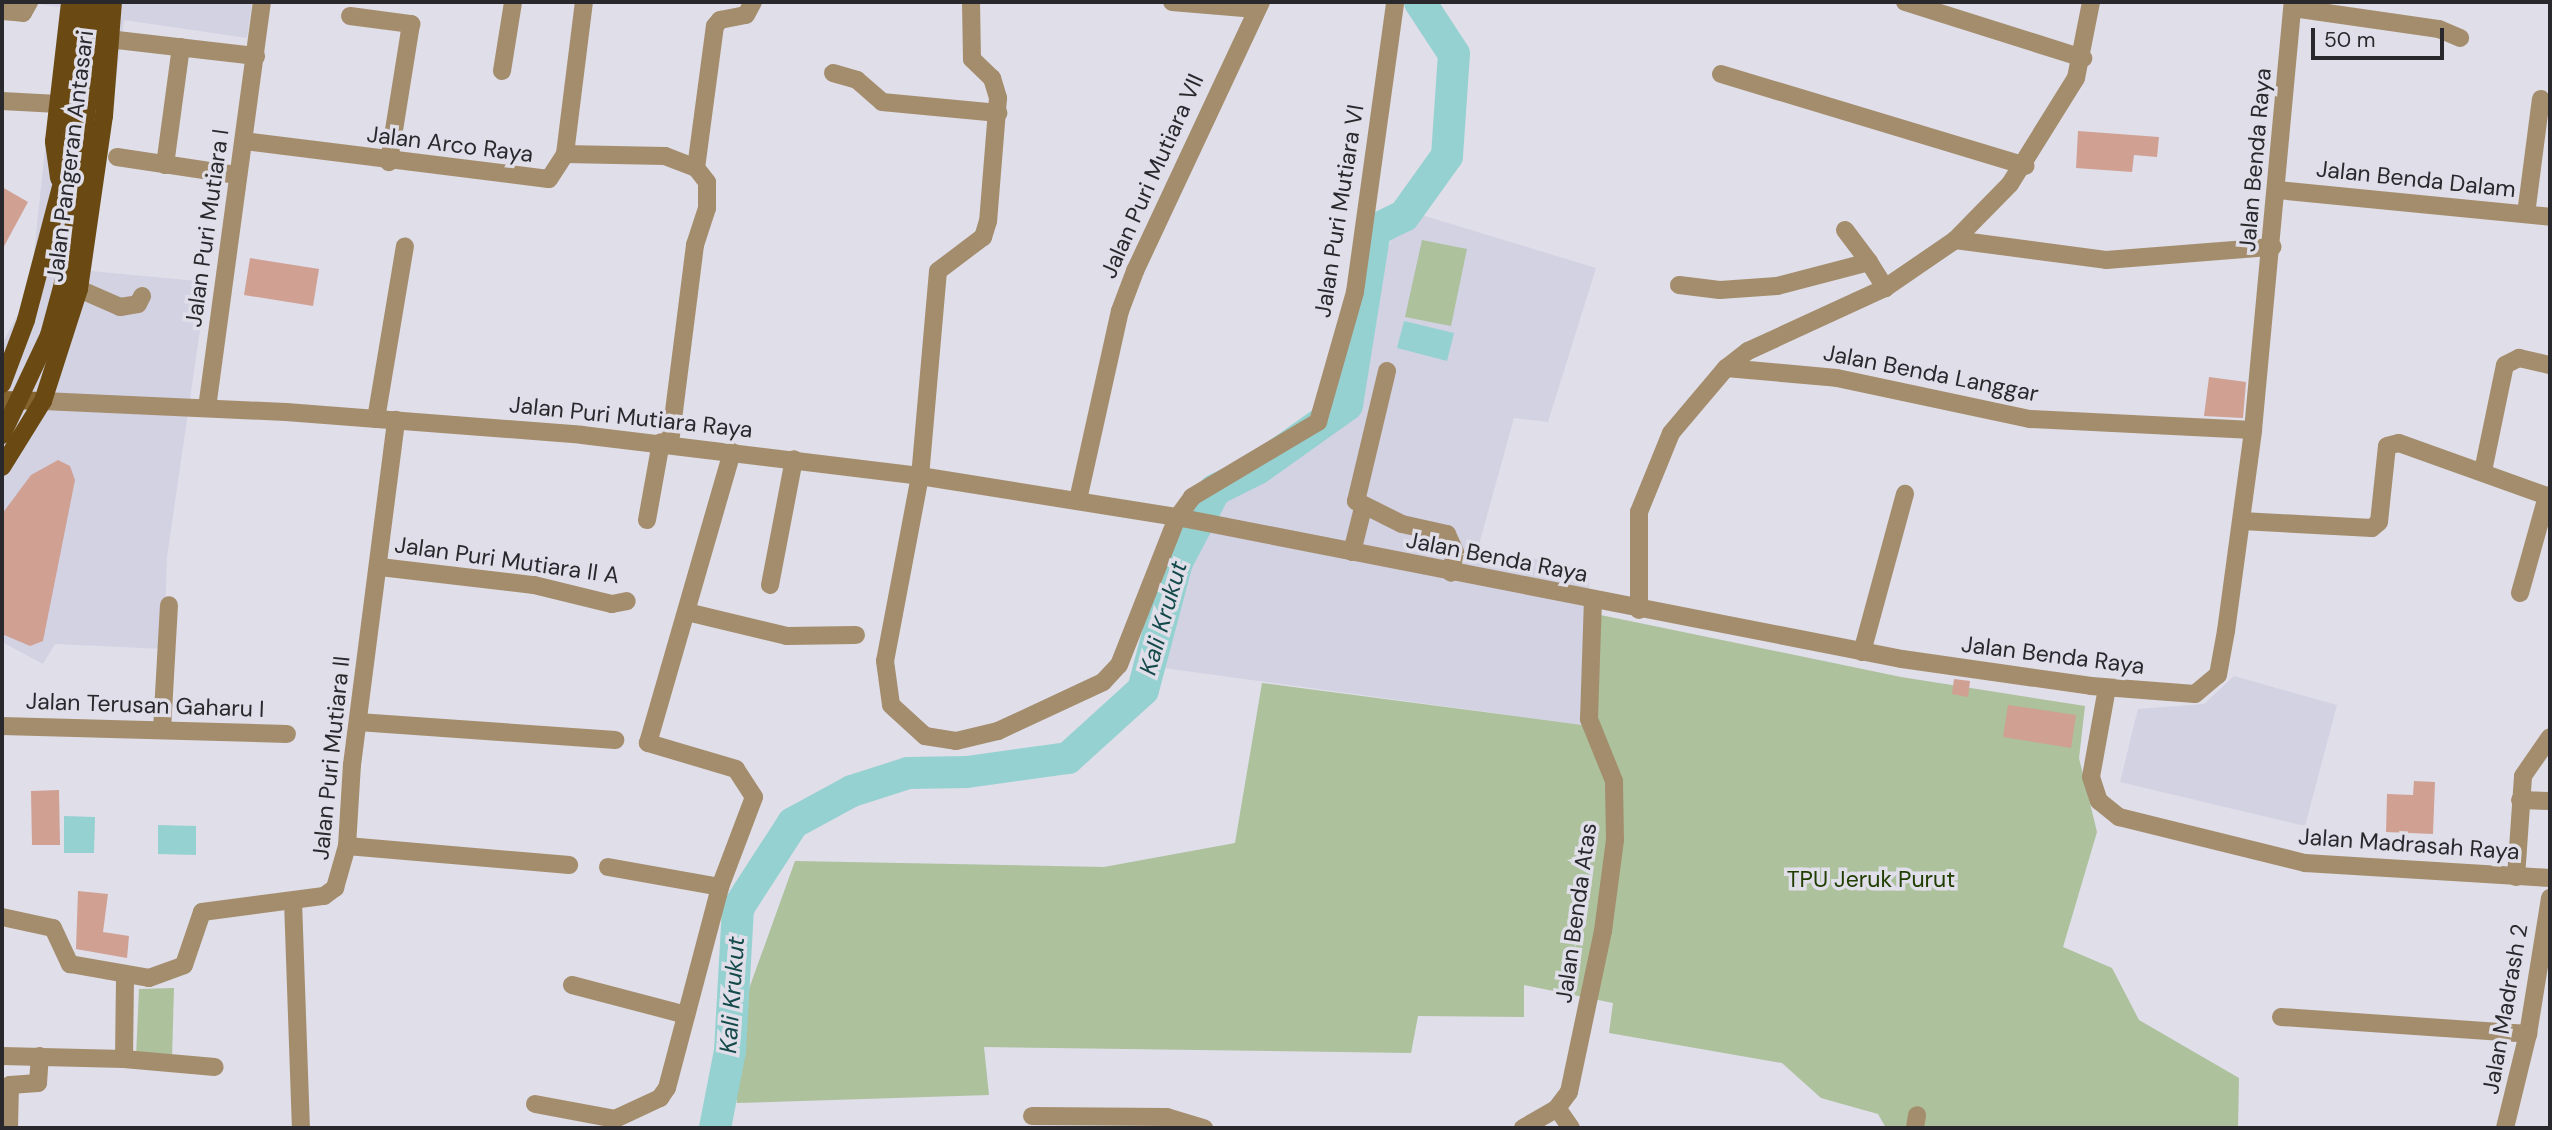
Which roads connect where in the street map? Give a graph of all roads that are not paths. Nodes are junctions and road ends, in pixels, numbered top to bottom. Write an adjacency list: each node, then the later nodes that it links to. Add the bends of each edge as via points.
1 (29, 2): 17 (street, via 23,13)
2 (70, 2): 29 (main road, Jalan Pangeran Antasari)
3 (85, 2): 39 (main road, via 71,148)
4 (99, 2): 62 (main road, bridge, via 70,257 49,335)
5 (113, 2): 50 (main road, Jalan Pangeran Antasari, via 102,128)
6 (262, 2): 22 (street, Jalan Puri Mutiara I)
7 (513, 2): 24 (street)
8 (584, 2): 32 (street, Jalan Arco Raya)
9 (754, 2): 37 (street, via 746,15 720,20 715,26)
10 (971, 2): 30 (street, via 971,53 996,86)
11 (1172, 2): 16 (street)
12 (1395, 2): 73 (street, Jalan Puri Mutiara VI, via 1355,292 1321,415 1305,433 1203,490)
13 (1905, 2): 23 (street)
14 (2091, 2): 23 (street)
15 (2293, 5): 19 (street, via 2439,29); 40 (street, Jalan Benda Raya)
16 (1259, 6): 71 (street, Jalan Puri Mutiara VII, via 1150,233 1120,311)
17 (2, 11)
18 (350, 16): 34 (street, via 411,24)
19 (2460, 38)
20 (117, 40): 21 (street)
21 (181, 47): 22 (street); 35 (street)
22 (256, 56): 31 (street, Jalan Puri Mutiara I)
23 (2083, 58): 36 (street, via 2063,104)
24 (502, 71)
25 (833, 73): 30 (street, via 857,80 882,102)
26 (1721, 74): 36 (street)
27 (2541, 99): 41 (street)
28 (2, 101): 29 (street)
29 (58, 104): 39 (main road, Jalan Pangeran Antasari, via 54,141)
30 (998, 113): 68 (street, via 987,229 938,271)
31 (244, 141): 34 (street, Jalan Arco Raya); 38 (street, Jalan Puri Mutiara I)
32 (565, 154): 34 (street, Jalan Arco Raya, via 558,173 541,181); 37 (street, via 665,156)
33 (117, 157): 35 (street)
34 (389, 162)
35 (164, 165): 38 (street)
36 (2025, 166): 44 (street)
37 (696, 168): 63 (street, via 706,182 707,208 695,245)
38 (236, 175): 58 (street, Jalan Puri Mutiara I)
39 (61, 188): 55 (main road, Jalan Pangeran Antasari, via 26,320)
40 (2277, 190): 41 (street, Jalan Benda Dalam); 46 (street, Jalan Benda Raya)
41 (2526, 214): 42 (street, Jalan Benda Dalam)
42 (2550, 217)
43 (1845, 230): 47 (street)
44 (1955, 240): 46 (street, via 2106,260); 49 (street)
45 (404, 246): 59 (street)
46 (2272, 247): 61 (street, Jalan Benda Raya)
47 (1869, 262): 48 (street, via 1777,286 1720,290); 49 (street)
48 (1679, 285)
49 (1885, 288): 53 (street, via 1757,345)
50 (79, 289): 51 (street, via 120,307 138,304); 57 (main road, Jalan Pangeran Antasari)
51 (142, 296)
52 (2550, 365): 67 (street, via 2519,358 2505,365)
53 (1726, 368): 61 (street, Jalan Benda Langgar, via 1837,378 2030,419); 85 (street, via 1671,433 1646,489 1637,538)
54 (1387, 371): 72 (street, via 1356,494)
55 (2, 382)
56 (2, 400): 57 (main road)
57 (43, 401): 58 (street, Jalan Puri Mutiara Raya); 66 (main road, Jalan Pangeran Antasari)
58 (207, 408): 59 (street, Jalan Puri Mutiara Raya)
59 (376, 419): 60 (street, Jalan Puri Mutiara Raya)
60 (396, 420): 63 (street, Jalan Puri Mutiara Raya); 78 (street, Jalan Puri Mutiara II)
61 (2253, 430): 75 (street, Jalan Benda Raya)
62 (2, 435)
63 (666, 442): 64 (street, Jalan Puri Mutiara Raya); 74 (street)
64 (732, 452): 65 (street, Jalan Puri Mutiara Raya); 86 (street)
65 (794, 459): 68 (street, Jalan Puri Mutiara Raya); 80 (street)
66 (2, 467)
67 (2483, 471): 70 (street); 75 (street, via 2405,443 2392,443 2386,450 2379,522 2372,528)
68 (920, 475): 71 (street, Jalan Puri Mutiara Raya); 73 (street, via 886,649 885,692 897,712 925,736 969,740 1103,682 1119,665)
69 (1905, 494): 88 (street)
70 (2549, 497): 81 (street)
71 (1079, 500): 73 (street, Jalan Puri Mutiara Raya)
72 (1363, 508): 77 (street); 79 (street, via 1416,529 1447,534 1455,552)
73 (1182, 518): 76 (street, Jalan Puri Mutiara Raya)
74 (647, 520)
75 (2242, 521): 89 (street, Jalan Benda Raya, via 2222,664 2212,682 2188,695)
76 (1210, 524): 77 (street, Jalan Benda Raya)
77 (1352, 552): 79 (street, Jalan Benda Raya)
78 (380, 567): 82 (street, Jalan Puri Mutiara II A, via 534,585 612,604); 90 (street, Jalan Puri Mutiara II)
79 (1451, 573): 83 (street, Jalan Benda Raya)
80 (770, 585)
81 (2520, 593)
82 (628, 601)
83 (1593, 601): 85 (street, Jalan Benda Raya); 117 (street, Jalan Benda Atas, via 1589,719 1597,749 1614,780 1615,840 1574,1071 1567,1098)
84 (169, 605): 92 (street)
85 (1639, 610): 88 (street, Jalan Benda Raya)
86 (687, 612): 87 (street, via 787,636); 103 (street, via 648,743 736,769 753,788)
87 (856, 635)
88 (1861, 652): 89 (street, Jalan Benda Raya)
89 (2107, 688): 101 (street, Jalan Madrasah Raya, via 2090,770 2099,801 2119,817 2305,863)
90 (358, 722): 95 (street); 98 (street, Jalan Puri Mutiara II)
91 (2, 726): 92 (street, Jalan Terusan Gaharu I)
92 (163, 730): 93 (street, Jalan Terusan Gaharu I)
93 (287, 734)
94 (2550, 737): 96 (street, via 2523,776)
95 (615, 740)
96 (2520, 800): 97 (street); 101 (street)
97 (2550, 800)
98 (347, 846): 99 (street); 105 (street, Jalan Puri Mutiara II, via 335,888 324,896)
99 (569, 864)
100 (608, 867): 103 (street)
101 (2516, 877): 102 (street, Jalan Madrasah Raya)
102 (2550, 878)
103 (720, 887): 109 (street)
104 (2550, 898): 111 (street, Jalan Madrash 2)
105 (293, 901): 107 (street, Jalan Puri Mutiara II, via 202,912 184,965 149,978); 120 (street)
106 (2, 917): 107 (street, Jalan Puri Mutiara II, via 53,928 63,958)
107 (125, 978): 114 (street)
108 (572, 985): 109 (street)
109 (686, 1015): 116 (street, via 660,1098 615,1119)
110 (2281, 1017): 111 (street)
111 (2528, 1034): 124 (street, Jalan Madrash 2)
112 (2, 1056): 113 (street)
113 (40, 1056): 114 (street); 119 (street, via 38,1083 10,1085)
114 (124, 1059): 115 (street)
115 (215, 1068)
116 (535, 1104)
117 (1557, 1108): 122 (street); 123 (street)
118 (1032, 1116): 121 (street, via 1167,1117)
119 (9, 1128)
120 (301, 1128)
121 (1204, 1128)
122 (1523, 1128)
123 (1571, 1128)
124 (2505, 1128)

